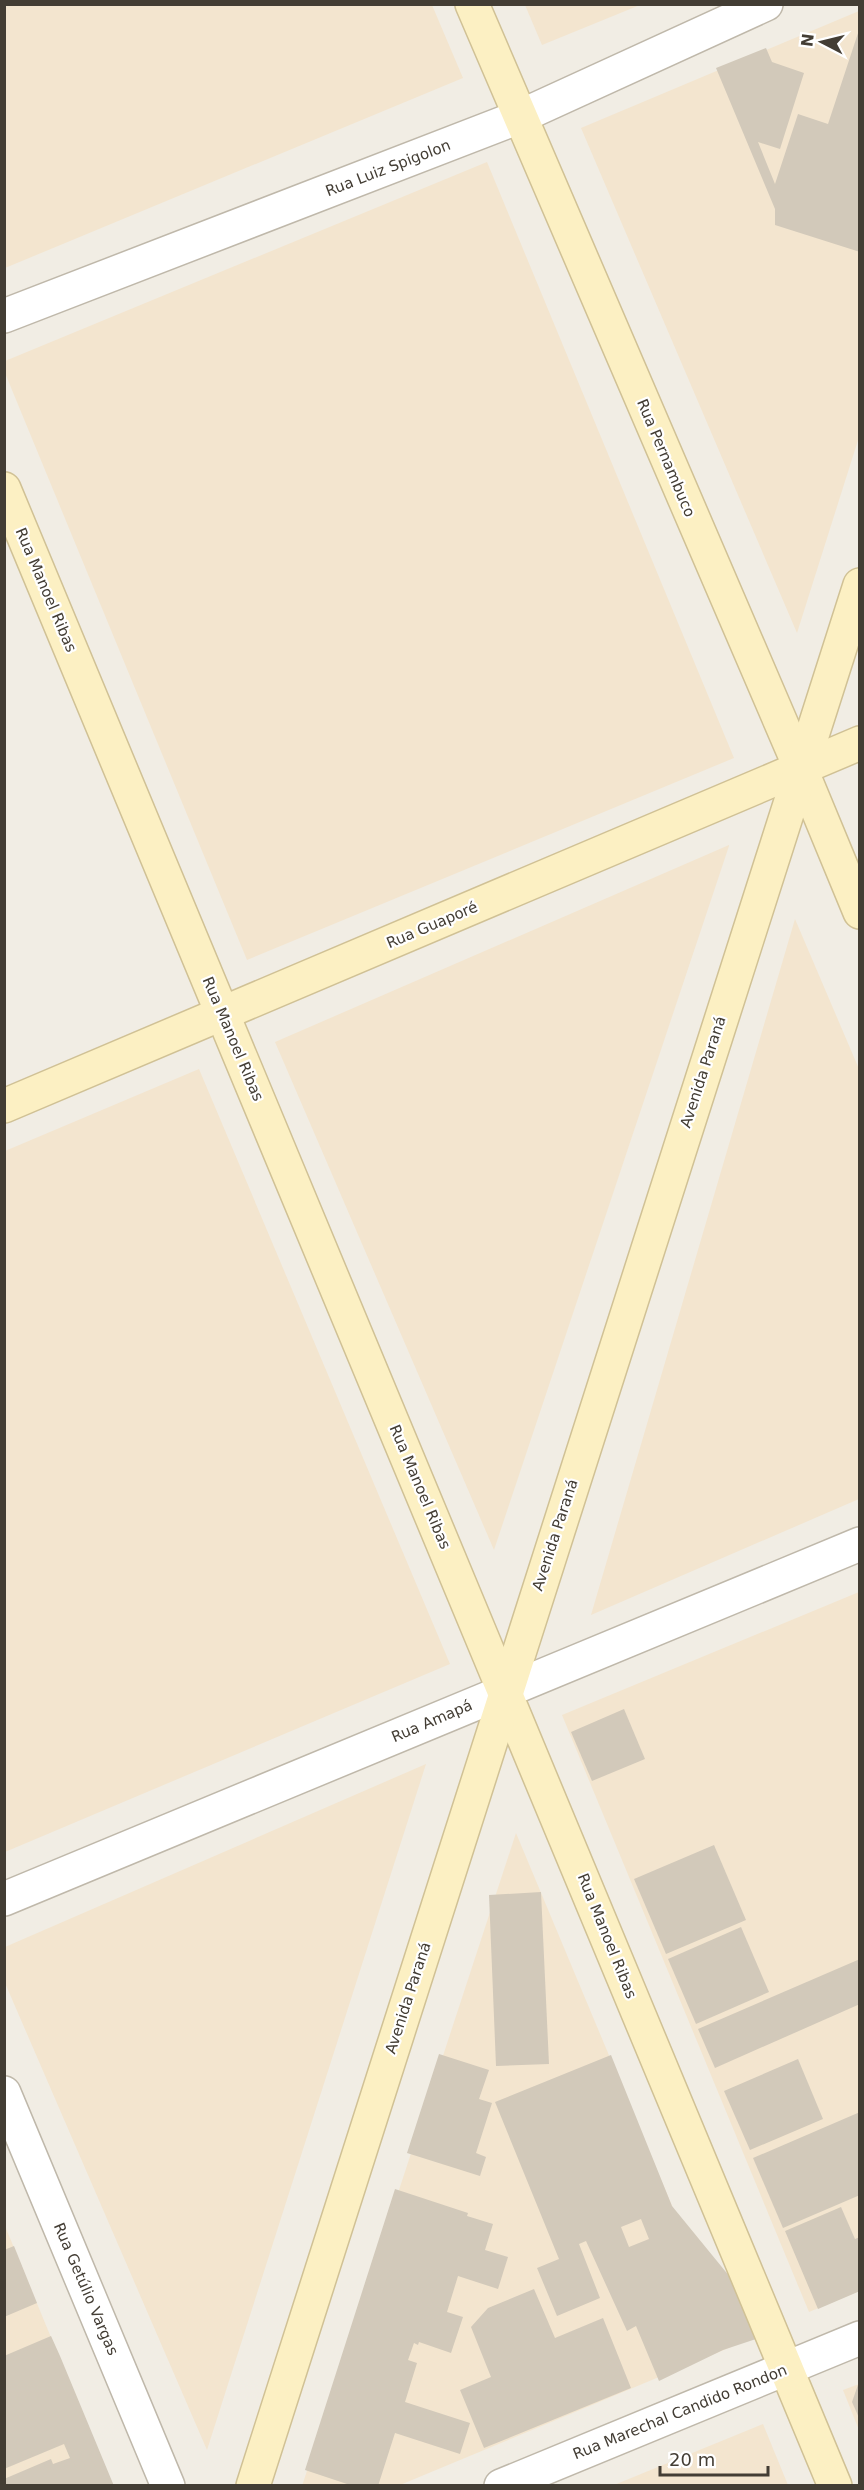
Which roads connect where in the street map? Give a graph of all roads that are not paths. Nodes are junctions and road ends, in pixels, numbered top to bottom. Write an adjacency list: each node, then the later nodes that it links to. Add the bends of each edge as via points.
1 (472, 4): 3 (street, Rua Pernambuco)
2 (766, 4): 3 (street, Rua Luiz Spigolon)
3 (519, 117): 4 (street, Rua Luiz Spigolon); 8 (street, Rua Pernambuco)
4 (4, 316)
5 (4, 489): 10 (street, Rua Manoel Ribas)
6 (860, 585): 8 (street, Avenida Paraná)
7 (860, 743): 8 (street, Rua Guaporé)
8 (800, 767): 9 (street, Rua Pernambuco); 10 (street, Rua Guaporé); 13 (street, Avenida Paraná)
9 (860, 912)
10 (223, 1015): 11 (street, Rua Guaporé); 13 (street, Rua Manoel Ribas)
11 (4, 1106)
12 (860, 1544): 13 (street, Rua Amapá)
13 (505, 1690): 14 (street, Rua Amapá); 17 (street, Rua Manoel Ribas); 19 (street, Avenida Paraná)
14 (4, 1899)
15 (4, 2094): 18 (street, Rua Getúlio Vargas)
16 (860, 2338): 17 (street, Rua Marechal Candido Rondon)
17 (786, 2368): 20 (street, Rua Marechal Candido Rondon); 21 (street, Rua Manoel Ribas)
18 (168, 2486)
19 (253, 2486)
20 (501, 2486)
21 (835, 2486)

